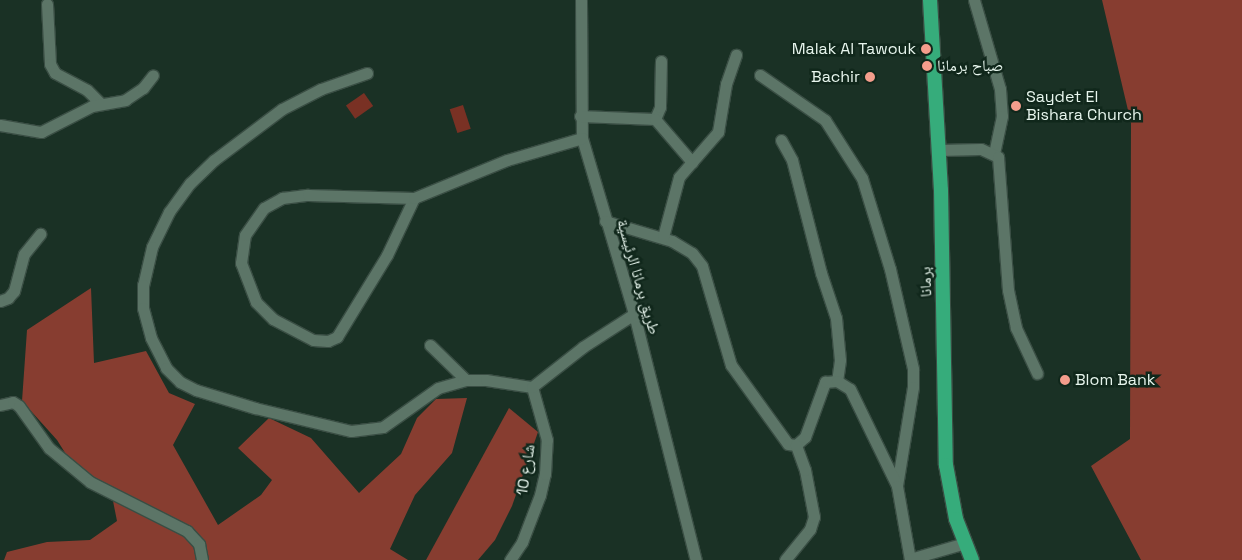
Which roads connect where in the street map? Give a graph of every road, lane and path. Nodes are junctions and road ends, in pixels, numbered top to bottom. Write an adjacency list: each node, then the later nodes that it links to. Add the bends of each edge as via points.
1 (581, 0): 11 (street, طريق برمانا الرئيسية)
2 (930, 0): 16 (main road, برمانا)
3 (974, 0): 17 (street, via 1000,89 1002,116)
4 (47, 4): 10 (street, via 50,64 55,73 86,90)
5 (736, 55): 18 (street, via 726,84 718,132)
6 (661, 61): 12 (street, via 660,107)
7 (367, 73): 27 (street, via 321,89 282,109 214,160 190,183 169,212 152,247 143,285 151,338 166,368 180,382 196,390 255,408 351,430 383,427 432,392)
8 (153, 75): 10 (street, via 134,95 117,104)
9 (760, 76): 32 (street, via 825,120 862,178 892,278 912,369 913,387)
10 (100, 104): 13 (street, via 41,132)
11 (580, 116): 12 (street); 14 (street, طريق برمانا الرئيسية)
12 (656, 119): 18 (street)
13 (0, 125)
14 (582, 138): 19 (street, via 507,160); 20 (street, طريق برمانا الرئيسية)
15 (781, 140): 28 (street, via 792,160 836,318 840,339)
16 (939, 150): 17 (street, via 981,149); 33 (main road, برمانا, via 946,465 956,519)
17 (994, 153): 26 (street, via 1001,172 1008,290 1016,328)
18 (692, 162): 22 (street, via 676,186)
19 (414, 198): 19 (street, via 308,194 282,198 264,208 245,235 241,263 256,302 273,319 314,340 328,341 337,337 386,255)
20 (605, 221): 22 (street); 24 (street, طريق برمانا الرئيسية)
21 (40, 234): 23 (street, via 24,254 14,291)
22 (663, 237): 31 (street, via 680,245 702,266 731,365 770,422 788,444)
23 (0, 301)
24 (634, 314): 29 (street, via 583,347); 36 (street, طريق برمانا الرئيسية)
25 (430, 345): 27 (street)
26 (1037, 373)
27 (466, 380): 29 (street)
28 (837, 380): 31 (street, via 825,382 805,437); 32 (street, via 850,389)
29 (532, 387): 35 (street, شارع 10, via 533,399 545,424 546,464 540,495 522,542)
30 (0, 405): 34 (street, via 13,402 20,406 48,448 90,482 187,530 199,544)
31 (796, 445): 37 (street, via 806,470 814,517 810,528)
32 (897, 486): 38 (street)
33 (965, 543): 38 (street); 39 (main road, برمانا)
34 (202, 560)
35 (510, 560)
36 (696, 560)
37 (785, 560)
38 (910, 560)
39 (972, 560)

